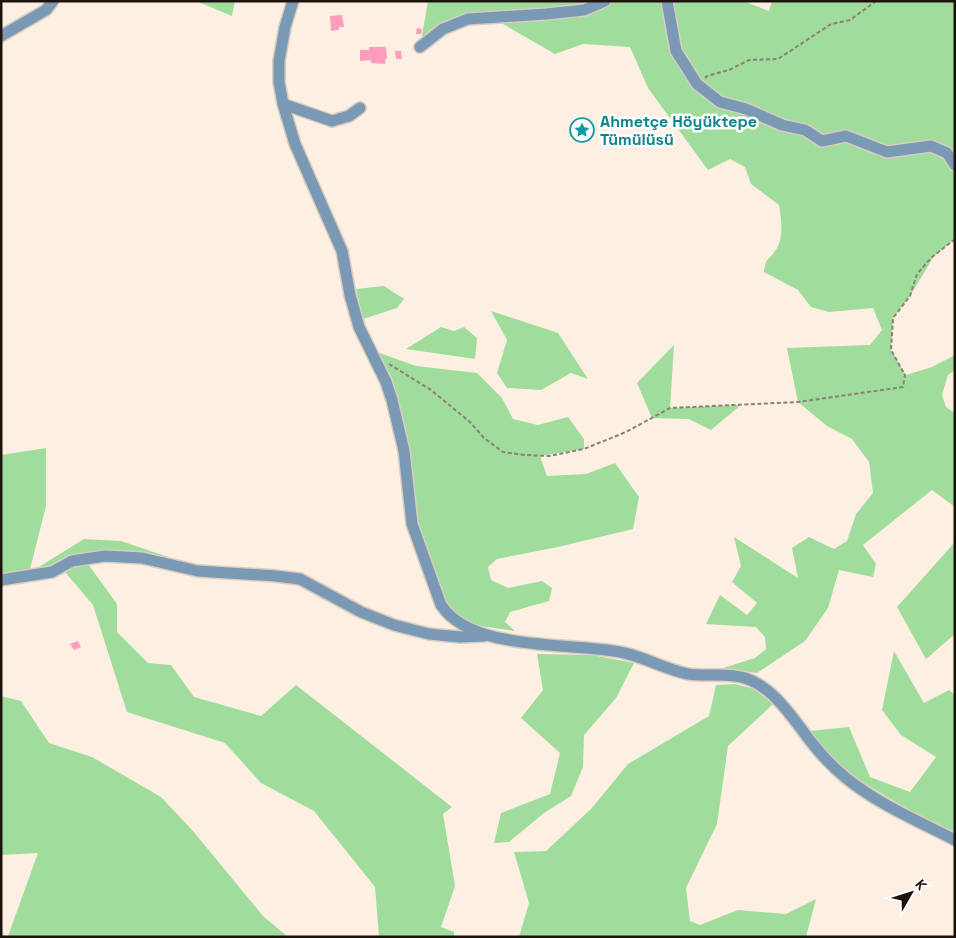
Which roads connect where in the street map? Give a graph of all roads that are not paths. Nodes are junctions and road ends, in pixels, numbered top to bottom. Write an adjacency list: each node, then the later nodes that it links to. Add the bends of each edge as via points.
1 (53, 1): 5 (street, via 46,10)
2 (293, 1): 7 (street, via 279,61)
3 (605, 1): 6 (street, via 584,10 468,19 442,30)
4 (667, 1): 9 (street, via 676,51 700,85 720,102 805,130 822,141 846,136 888,152 931,146 947,153)
5 (1, 36)
6 (420, 47)
7 (282, 104): 8 (street, via 332,121 349,116); 11 (street, via 295,144 342,251 359,327 392,400 404,451 412,524 442,605 455,620)
8 (360, 108)
9 (955, 165)
10 (1, 580): 11 (street, via 52,572 72,561 105,556 142,558 198,571 300,579 361,612 394,625 460,638)
11 (490, 635): 12 (street, via 525,643 619,652 687,674 736,676 752,681 782,704 822,755 847,778 878,799)
12 (955, 840)

